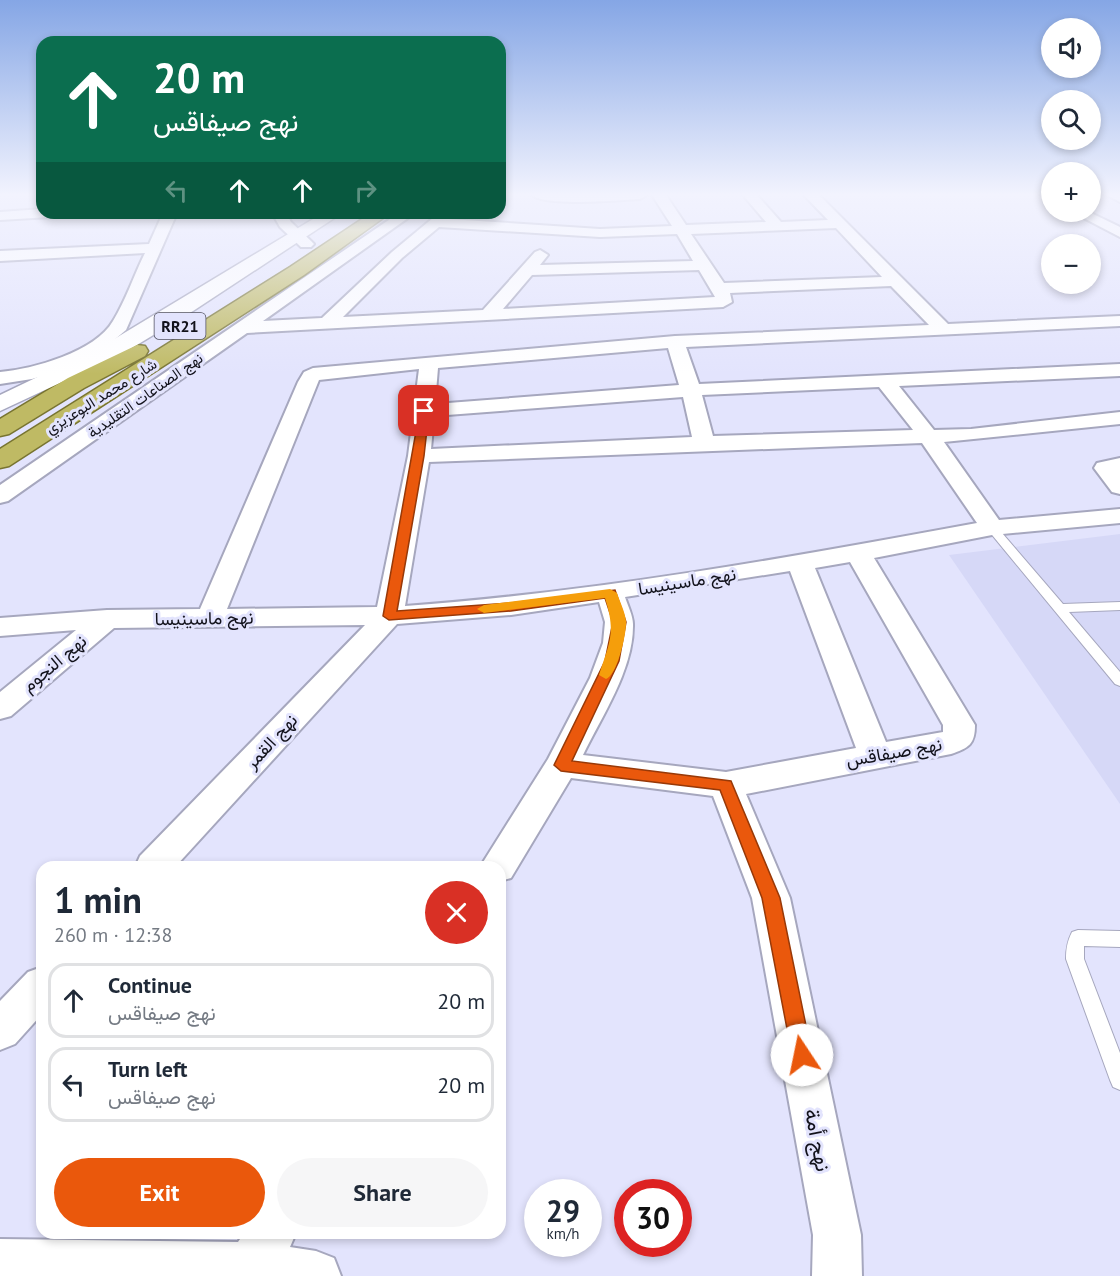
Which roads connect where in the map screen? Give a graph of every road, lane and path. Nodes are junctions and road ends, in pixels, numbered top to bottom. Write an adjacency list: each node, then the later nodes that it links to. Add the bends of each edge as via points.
1 (28, 255): 11 (street)
2 (150, 255): 29 (street, via 120,326 108,339 74,359)
3 (276, 255): 33 (main road, via 114,349)
4 (281, 255): 36 (highway, شارع محمد البوعزيزي / RR21, via 170,333)
5 (321, 255): 40 (highway, شارع محمد البوعزيزي / RR21)
6 (349, 255): 14 (street, نهج الصناعات التقليدية)
7 (401, 255): 15 (street)
8 (540, 255): 13 (street)
9 (698, 255): 12 (street)
10 (870, 255): 16 (street)
11 (0, 256)
12 (704, 265): 13 (street); 17 (street)
13 (527, 270): 18 (street)
14 (321, 274): 15 (street); 22 (street, نهج الصناعات التقليدية)
15 (376, 276): 21 (street)
16 (895, 280): 17 (street); 23 (street)
17 (719, 288): 18 (street, via 725,299 717,303)
18 (488, 315): 19 (street)
19 (374, 321): 21 (street); 27 (street)
20 (1120, 321): 23 (street)
21 (326, 324): 22 (street)
22 (242, 328): 43 (street, نهج الصناعات التقليدية)
23 (944, 330): 24 (street)
24 (675, 342): 25 (street); 32 (street)
25 (560, 352): 26 (street); 31 (street)
26 (429, 364): 27 (street); 34 (street)
27 (368, 368): 52 (street, via 311,376)
28 (1120, 370): 30 (street)
29 (1, 379)
30 (884, 380): 32 (street); 37 (street)
31 (572, 383): 32 (street); 34 (street)
32 (691, 390): 38 (street)
33 (0, 404)
34 (424, 411): 39 (street)
35 (1120, 418): 37 (street)
36 (0, 429)
37 (929, 437): 38 (street); 45 (street)
38 (704, 443): 39 (street)
39 (419, 456): 51 (street)
40 (0, 460)
41 (1120, 465): 42 (street, via 1105,468)
42 (1120, 487)
43 (0, 496)
44 (1120, 516): 45 (street, نهج ماسينيسا)
45 (992, 528): 46 (street, نهج ماسينيسا); 50 (lane)
46 (858, 553): 47 (street, نهج ماسينيسا); 57 (street, نهج صيفاقس, via 959,725 960,738 951,742)
47 (800, 563): 48 (street, نهج ماسينيسا); 57 (street)
48 (610, 593): 51 (street, نهج ماسينيسا, via 511,607); 58 (street, via 619,622 612,661)
49 (1120, 606): 50 (lane)
50 (1059, 608): 55 (lane)
51 (389, 616): 52 (street, نهج ماسينيسا); 60 (street, نهج القمر)
52 (210, 618): 53 (street, نهج ماسينيسا)
53 (107, 619): 54 (street, نهج ماسينيسا); 56 (street, نهج النجوم)
54 (0, 627)
55 (1120, 681)
56 (0, 708)
57 (875, 755): 59 (street, نهج صيفاقس)
58 (561, 765): 59 (street, نهج صيفاقس); 61 (street)
59 (726, 785): 69 (street, نهج أمة, via 771,898 837,1235)
60 (159, 861)
61 (502, 861)
62 (1120, 939): 65 (lane, via 1078,938 1075,959)
63 (36, 991): 64 (street)
64 (0, 1030)
65 (1120, 1080)
66 (262, 1250): 67 (street); 68 (street)
67 (0, 1264)
68 (316, 1276)
69 (837, 1276)

